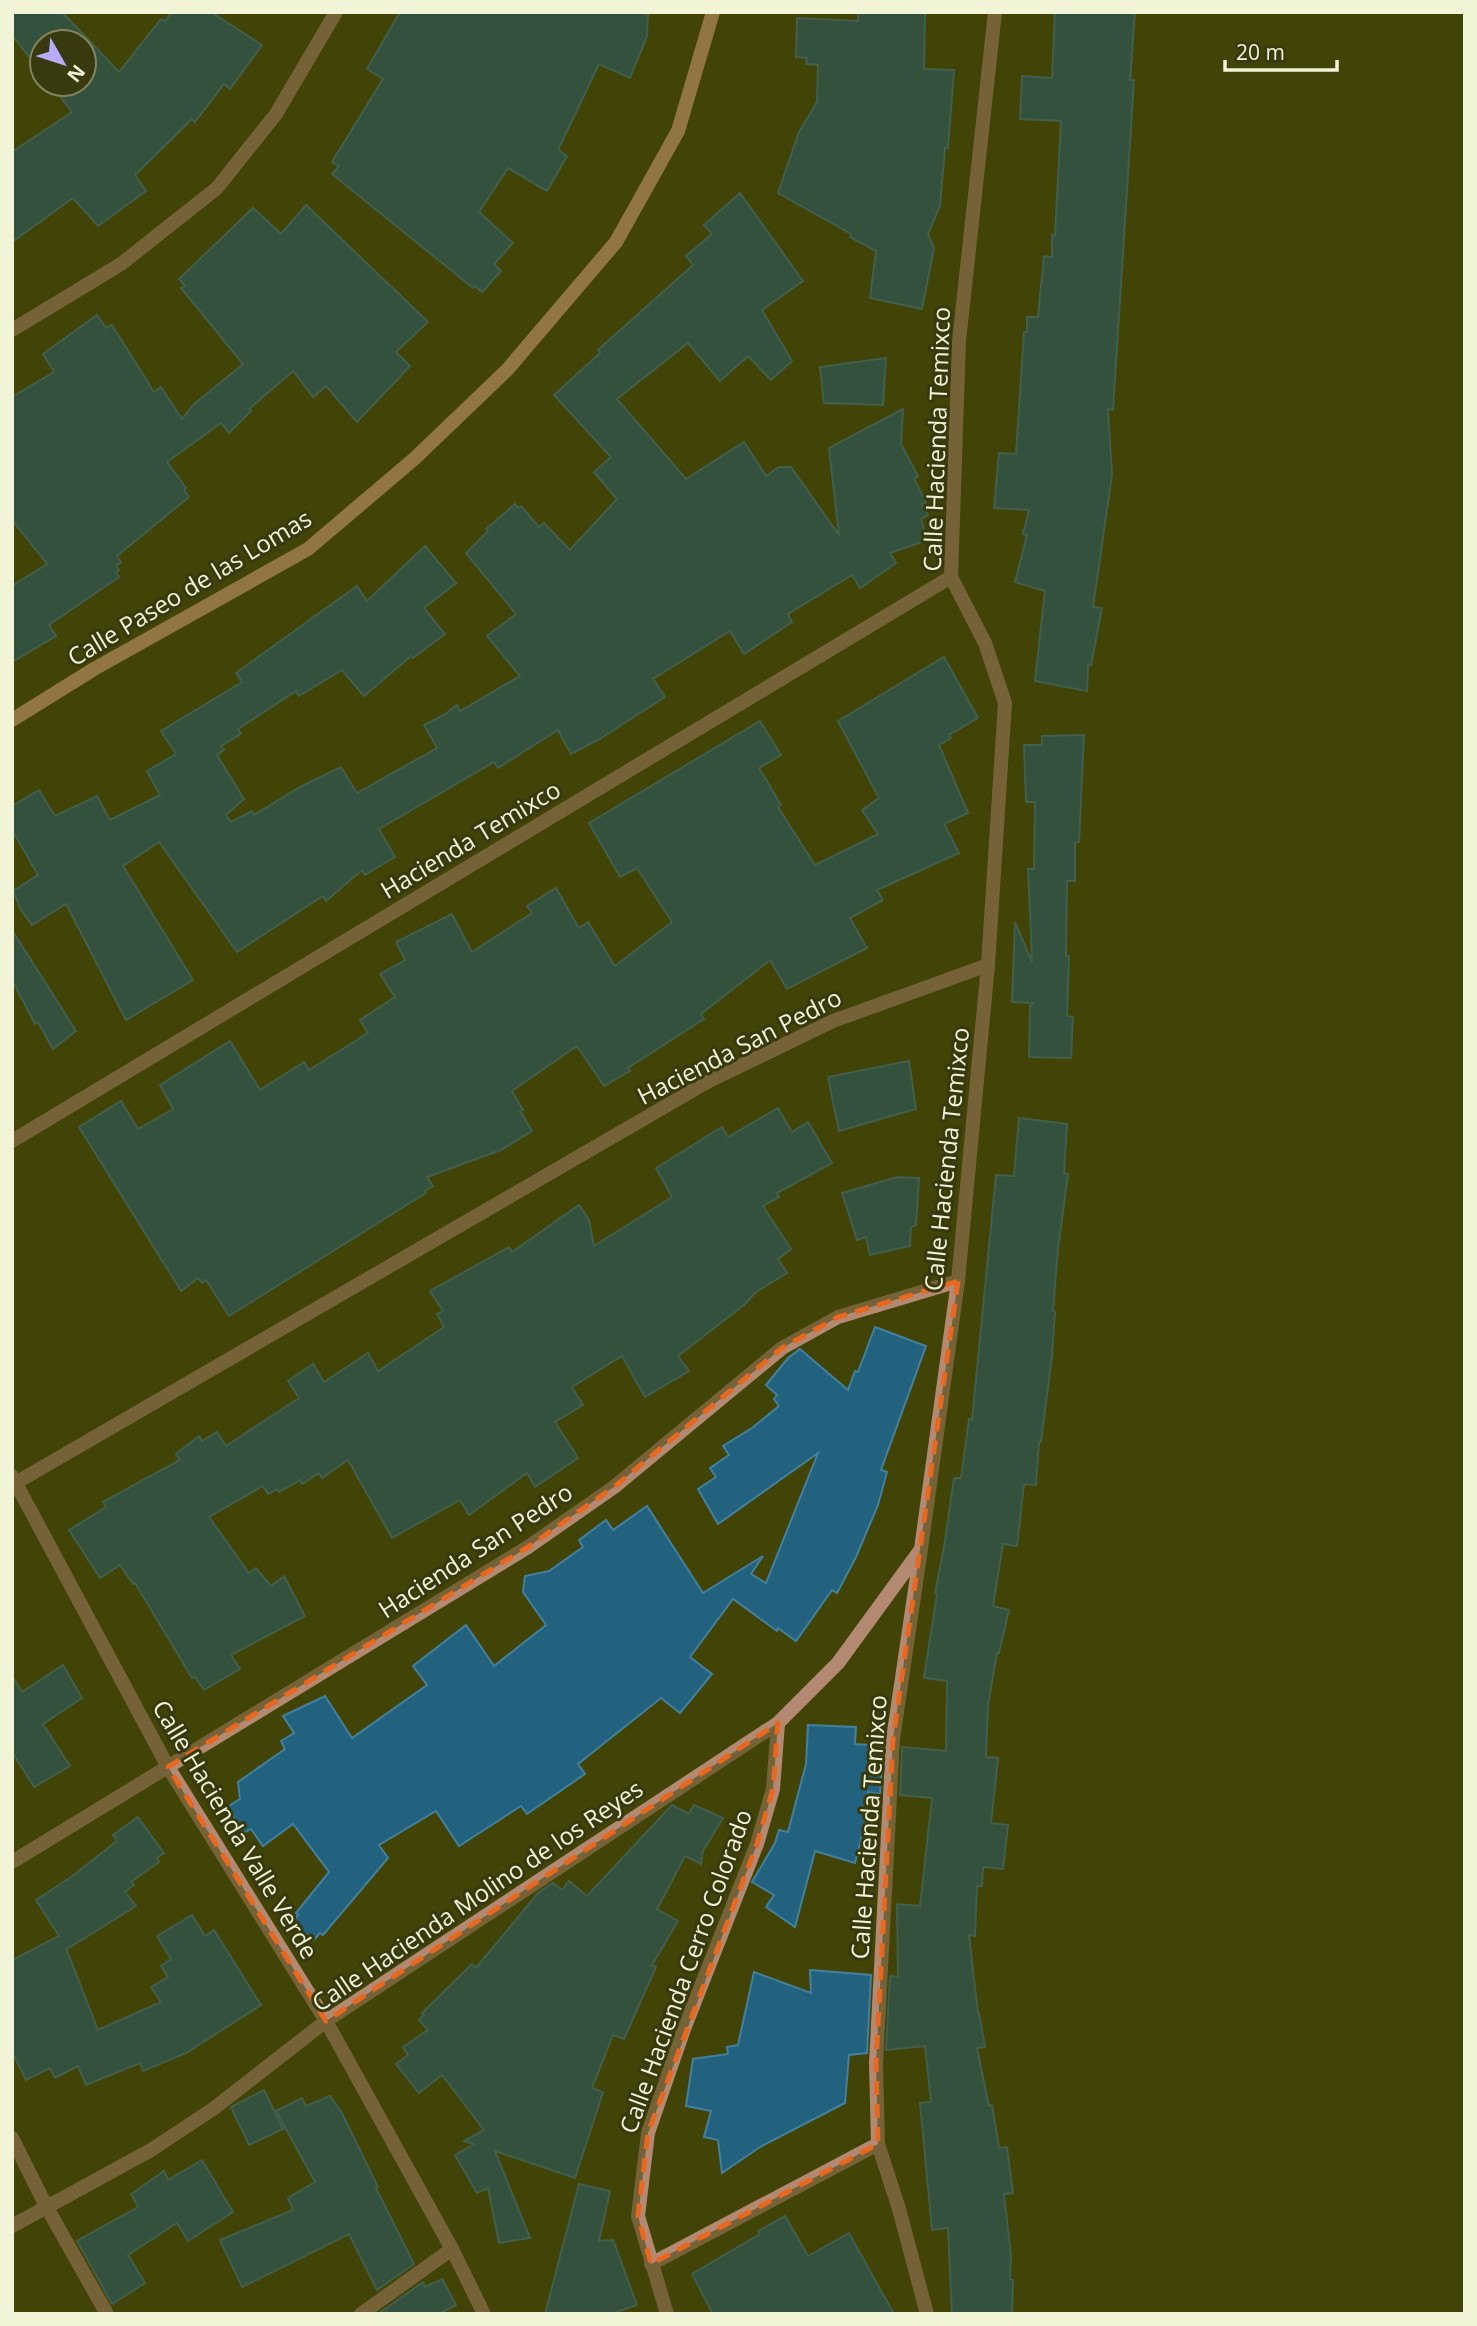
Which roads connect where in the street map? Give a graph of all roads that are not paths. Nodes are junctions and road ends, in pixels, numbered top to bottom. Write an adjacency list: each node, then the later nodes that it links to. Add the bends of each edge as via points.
1 (336, 12): 4 (street, via 276,114 217,188 121,264)
2 (713, 12): 6 (main road, Calle Paseo de las Lomas, via 678,131 617,242 507,370 414,459 308,548)
3 (995, 12): 5 (street, Calle Hacienda Temixco, via 959,341)
4 (12, 330)
5 (951, 577): 7 (street, Calle Hacienda Temixco, via 985,643 1005,703); 8 (street, Hacienda Temixco)
6 (12, 720)
7 (988, 965): 9 (street, Calle Hacienda Temixco); 10 (street, Hacienda San Pedro, via 833,1021 709,1081)
8 (12, 1141)
9 (958, 1281): 11 (street, Calle Hacienda Temixco); 13 (street, Hacienda San Pedro, via 838,1317 782,1348 614,1486 528,1547)
10 (14, 1481): 13 (street, Calle Hacienda Valle Verde)
11 (922, 1549): 12 (street, Calle Hacienda Molino de los Reyes, via 838,1663); 17 (street, Calle Hacienda Temixco, via 892,1739 876,2063)
12 (778, 1723): 15 (street, Calle Hacienda Molino de los Reyes); 21 (street, Calle Hacienda Cerro Colorado, via 773,1789 757,1844 648,2133 638,2216)
13 (168, 1768): 14 (street, Hacienda San Pedro); 15 (street, Calle Hacienda Valle Verde)
14 (12, 1862)
15 (326, 2021): 18 (street, Calle Hacienda Molino de los Reyes, via 213,2109 151,2150); 20 (street, Calle Hacienda Valle Verde)
16 (12, 2138): 18 (street)
17 (878, 2144): 21 (street); 26 (street, Calle Hacienda Temixco)
18 (46, 2206): 19 (street, Calle Hacienda Molino de los Reyes); 22 (street)
19 (12, 2226)
20 (453, 2249): 23 (street); 24 (street, Calle Hacienda Valle Verde)
21 (651, 2264): 25 (street, Calle Hacienda Cerro Colorado)
22 (107, 2314)
23 (361, 2314)
24 (484, 2314)
25 (667, 2314)
26 (927, 2314)

